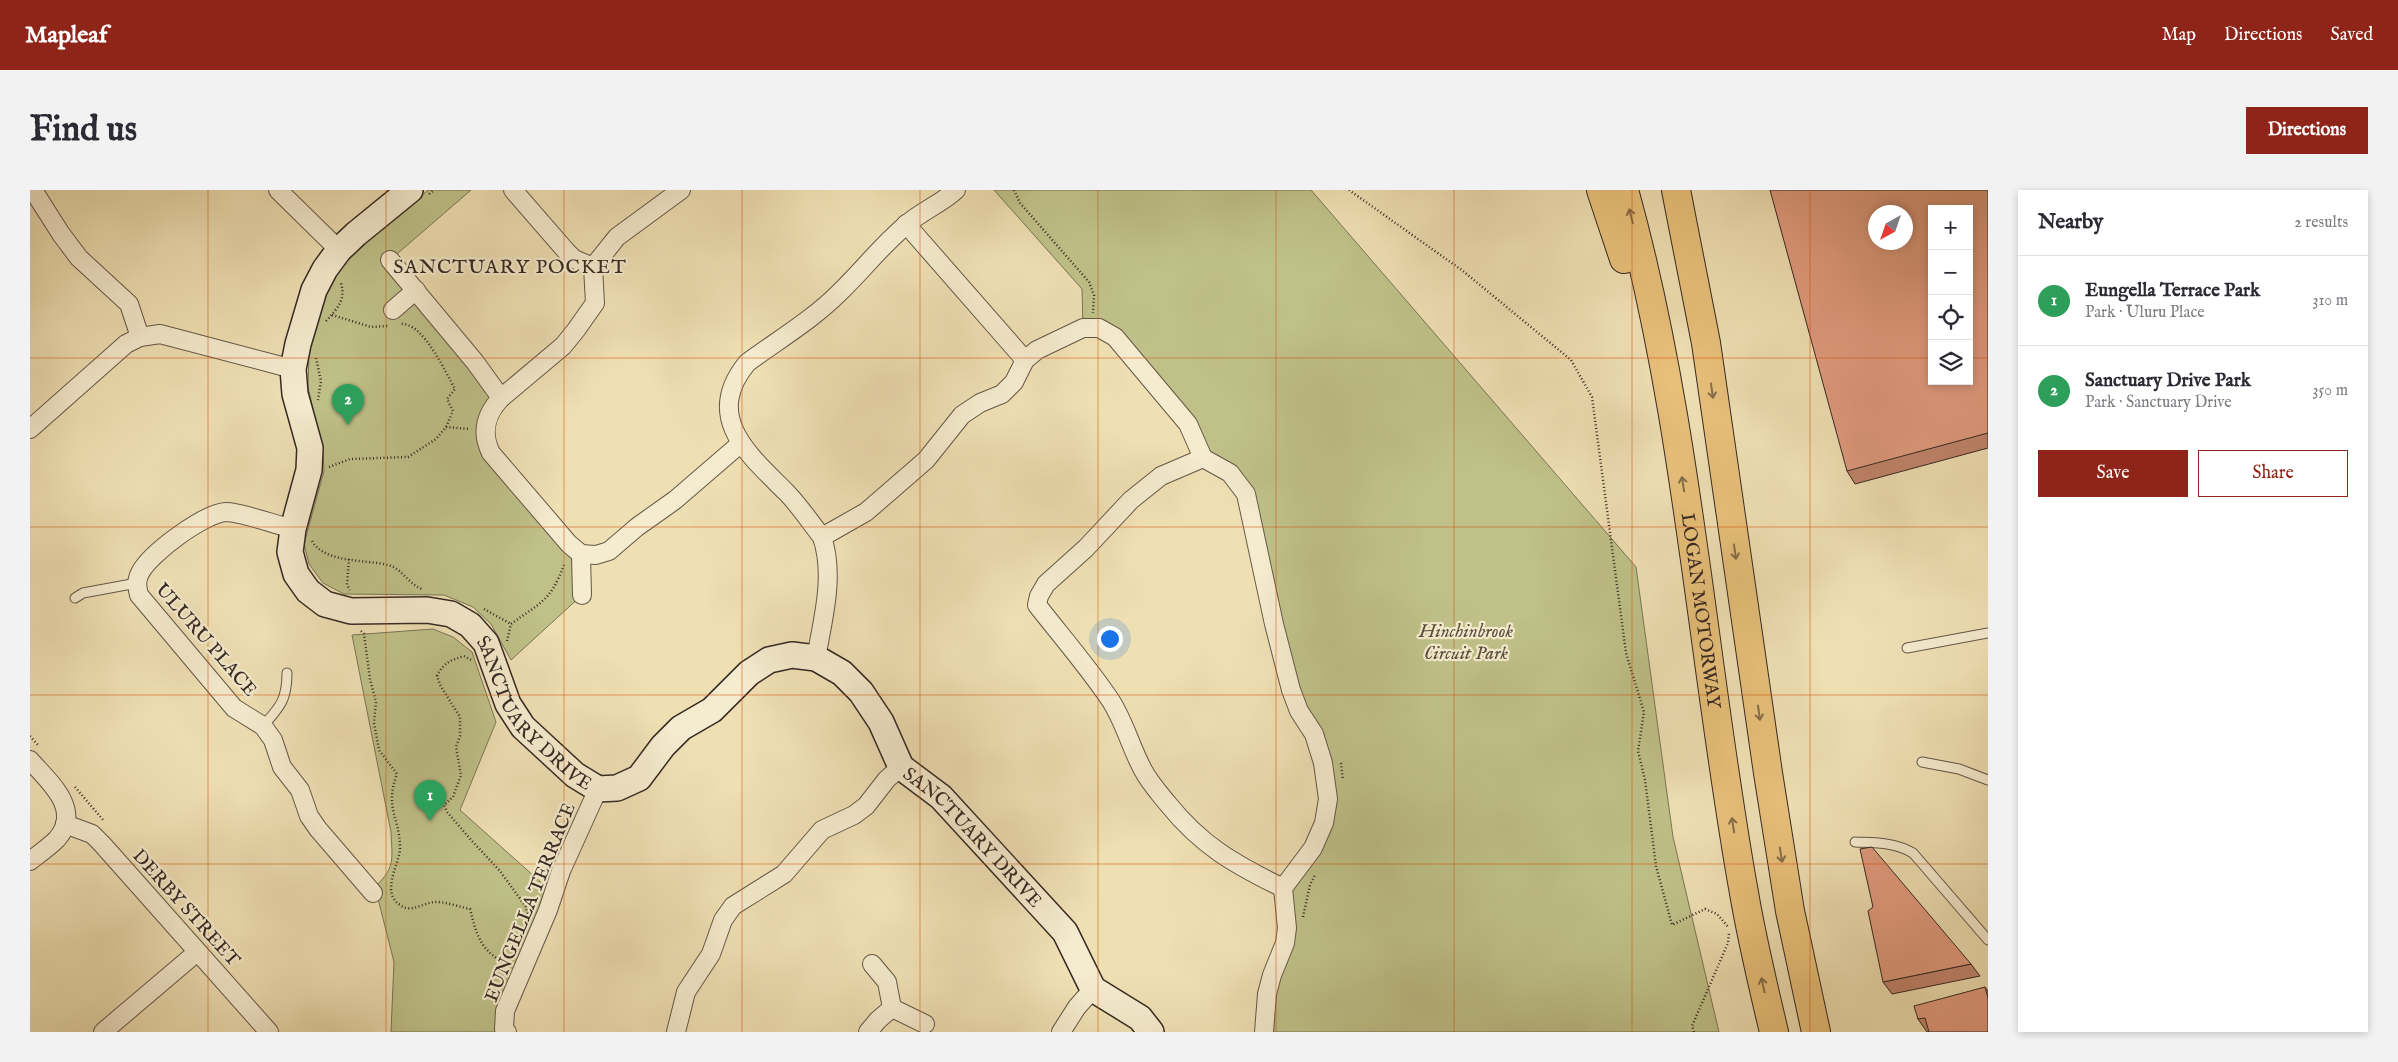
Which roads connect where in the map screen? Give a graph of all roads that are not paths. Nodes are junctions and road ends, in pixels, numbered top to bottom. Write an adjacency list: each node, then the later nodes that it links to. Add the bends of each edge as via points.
1 (33, 190): 18 (street, via 79,258 129,304)
2 (278, 190): 12 (street)
3 (681, 190): 14 (street, via 617,237)
4 (956, 190): 11 (street, via 944,200 922,210)
5 (1601, 190): 17 (highway, via 1634,291)
6 (1624, 190): 17 (highway, LOGAN MOTORWAY, one-way to 6)
7 (1676, 190): 19 (highway)
8 (1693, 190): 19 (highway, via 1714,312)
9 (516, 191): 14 (street, via 574,259)
10 (418, 193): 12 (street, SANCTUARY DRIVE)
11 (906, 224): 20 (street); 24 (street, via 879,248 839,293 747,363 736,377 729,398 732,424)
12 (340, 250): 21 (street, SANCTUARY DRIVE, via 314,290)
13 (390, 260): 15 (street)
14 (592, 267): 22 (street, via 595,303 563,346)
15 (416, 290): 16 (street); 22 (street)
16 (394, 310)
17 (1654, 315): 61 (highway, LOGAN MOTORWAY, one-way to 17, via 1744,894 1676,440)
18 (140, 337): 21 (street, via 160,334); 23 (street, via 126,344)
19 (1706, 343): 62 (highway, one-way to 62, via 1790,911)
20 (1025, 360): 25 (street, via 1037,350 1083,328 1099,328 1115,337 1188,424); 27 (street, via 1014,382 1002,394 962,414 926,460 866,512)
21 (293, 369): 26 (street, SANCTUARY DRIVE, via 295,394 310,448)
22 (501, 398): 28 (street, via 492,408 485,430 485,440 491,453)
23 (30, 429)
24 (740, 444): 27 (street, via 788,493); 28 (street, via 609,551 596,555)
25 (1202, 458): 45 (street, via 1230,473 1246,494 1291,690 1299,711 1314,734 1323,763 1328,799 1324,823 1313,848); 45 (street, via 1161,476 1131,500 1086,548 1046,584 1037,605 1110,700 1142,769 1182,821 1204,842 1236,864)
26 (301, 532): 29 (street, ULURU PLACE, via 228,512 213,514 197,522 147,562); 41 (street, SANCTUARY DRIVE, via 290,552 296,574 308,592 355,620 427,610 451,614 470,625 486,644 501,654 508,704 523,727 575,775)
27 (822, 537): 34 (street, via 828,564)
28 (575, 549): 30 (street)
29 (136, 583): 31 (lane, via 83,593); 36 (street, ULURU PLACE, via 147,607 234,708)
30 (582, 595)
31 (75, 598)
32 (1988, 633): 33 (lane)
33 (1907, 648)
34 (816, 658): 39 (street, SANCTUARY DRIVE, via 842,673 861,692 882,722); 41 (street, SANCTUARY DRIVE, via 792,655 769,660 749,673 712,710 681,728 639,778 617,788)
35 (287, 673): 36 (lane, via 287,692 281,706)
36 (263, 726): 46 (street, ULURU PLACE, via 273,740 282,767 300,790 314,822)
37 (30, 760): 42 (street, via 64,800)
38 (1922, 762): 40 (lane, via 1960,769)
39 (901, 768): 50 (street, SANCTUARY DRIVE, via 941,797 1065,932); 56 (street, via 887,779 866,806 822,830 784,874 733,906 723,920 711,954 686,992)
40 (1988, 780)
41 (598, 789): 55 (street, EUNGELLA TERRACE, via 505,1011 504,1029)
42 (65, 824): 44 (street, via 57,839); 48 (street, DERBY STREET, via 92,834)
43 (1855, 842): 47 (lane, via 1887,843 1913,853)
44 (30, 861)
45 (1282, 888): 60 (street, via 1287,928 1267,994)
46 (373, 894)
47 (1988, 940)
48 (196, 953): 53 (street); 54 (street, DERBY STREET, via 217,972)
49 (872, 964): 51 (street, via 887,982)
50 (1093, 989): 58 (street); 59 (street, via 1140,1018)
51 (892, 1008): 52 (street); 57 (street)
52 (925, 1024)
53 (103, 1032)
54 (269, 1032)
55 (507, 1032)
56 (676, 1032)
57 (868, 1032)
58 (1061, 1032)
59 (1151, 1032)
60 (1264, 1032)
61 (1774, 1032)
62 (1816, 1032)

